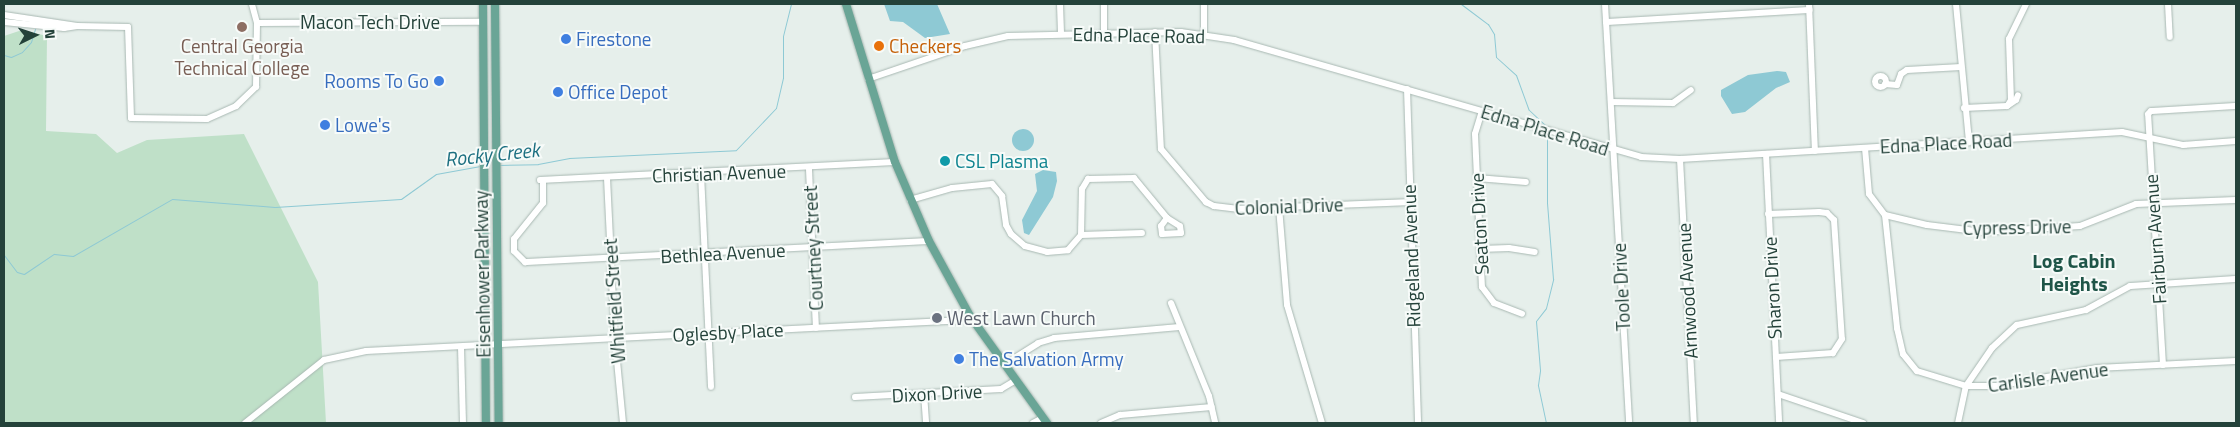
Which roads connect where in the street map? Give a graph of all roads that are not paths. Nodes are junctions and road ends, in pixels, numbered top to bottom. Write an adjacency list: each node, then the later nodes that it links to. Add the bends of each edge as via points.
1 (252, 4): 17 (street)
2 (483, 4): 15 (main road, Eisenhower Parkway)
3 (495, 4): 73 (main road, Eisenhower Parkway)
4 (846, 4): 25 (main road)
5 (1060, 4): 21 (street)
6 (1104, 4): 19 (street)
7 (1204, 4): 22 (street)
8 (1604, 4): 16 (street, Toole Drive)
9 (1956, 4): 24 (street)
10 (2026, 4): 31 (street, via 2010,39 2014,95 2008,105)
11 (2168, 4): 23 (street)
12 (1809, 7): 16 (street); 38 (street)
13 (4, 15): 18 (street)
14 (4, 22): 18 (street, via 64,28)
15 (483, 22): 17 (street, Macon Tech Drive); 74 (main road, Eisenhower Parkway)
16 (1606, 22): 29 (street, Toole Drive)
17 (257, 23): 18 (street, via 258,77 253,92 223,114 202,119 137,120 129,116 128,27)
18 (77, 26)
19 (1104, 32): 20 (street, Edna Place Road); 21 (street, Edna Place Road)
20 (1155, 32): 22 (street, Edna Place Road); 51 (street, Colonial Drive, via 1161,149 1200,196 1214,206)
21 (1061, 33): 25 (street, Edna Place Road, via 996,38)
22 (1204, 34): 27 (street, Edna Place Road)
23 (2170, 37)
24 (1961, 67): 26 (street, via 1907,70 1901,74 1897,85); 31 (street)
25 (868, 79): 41 (main road)
26 (1885, 84)
27 (1407, 89): 32 (street, Edna Place Road); 49 (street, Ridgeland Avenue)
28 (1691, 90): 29 (street, via 1673,104)
29 (1611, 102): 37 (street, Toole Drive)
30 (2236, 106): 33 (street, Fairburn Avenue, via 2151,111 2148,114)
31 (1964, 108): 35 (street)
32 (1482, 111): 37 (street, Edna Place Road); 45 (street, Seaton Drive, via 1475,134)
33 (2149, 137): 34 (street, Edna Place Road, via 2183,145); 35 (street, Edna Place Road, via 2122,132); 50 (street, Fairburn Avenue)
34 (2236, 141)
35 (1969, 142): 36 (street, Edna Place Road)
36 (1865, 148): 38 (street, Edna Place Road); 53 (street, Carlisle Avenue, via 1870,194)
37 (1613, 151): 40 (street, Edna Place Road, via 1641,157); 99 (street, Toole Drive)
38 (1815, 151): 39 (street, Edna Place Road)
39 (1766, 154): 40 (street, Edna Place Road); 52 (street, Sharon Drive)
40 (1680, 159): 100 (street, Arnwood Avenue)
41 (896, 162): 42 (street, Christian Avenue); 47 (main road)
42 (808, 169): 43 (street, Christian Avenue); 58 (street, Courtney Street)
43 (701, 174): 44 (street, Christian Avenue); 61 (street)
44 (607, 178): 62 (street, Christian Avenue, via 541,180 543,203 514,239); 63 (street, Whitfield Street)
45 (1477, 178): 46 (street); 59 (street, Seaton Drive)
46 (1526, 182)
47 (910, 200): 56 (street, via 931,192 987,183 1000,192 1008,230 1025,246 1039,251 1062,252); 57 (main road)
48 (2236, 200): 50 (street, Cypress Drive)
49 (1410, 202): 51 (street, Colonial Drive); 98 (street, Ridgeland Avenue)
50 (2152, 203): 53 (street, Cypress Drive, via 2136,204 2080,226 1984,232 1927,225); 65 (street, Fairburn Avenue)
51 (1279, 207): 97 (street, via 1287,305)
52 (1768, 214): 76 (street, Sharon Drive); 76 (street, via 1818,212 1833,217 1840,301 1842,339 1836,352)
53 (1885, 215): 81 (street, Carlisle Avenue, via 1897,328 1903,354 1918,371)
54 (1167, 218): 56 (street, via 1134,178 1088,179 1082,189)
55 (1142, 233): 56 (street)
56 (1081, 235)
57 (929, 241): 58 (street, Bethlea Avenue); 68 (main road)
58 (813, 248): 61 (street, Bethlea Avenue); 69 (street, Courtney Street)
59 (1480, 249): 60 (street, via 1509,248); 67 (street, Seaton Drive, via 1484,293 1499,306)
60 (1535, 252)
61 (706, 254): 63 (street, Bethlea Avenue); 71 (street)
62 (518, 258): 63 (street, Bethlea Avenue, via 528,262)
63 (610, 259): 72 (street, Whitfield Street)
64 (2236, 279): 65 (street)
65 (2158, 284): 79 (street, Fairburn Avenue); 81 (street, via 2130,286 2086,310 2017,325 1992,348)
66 (1171, 303): 70 (street)
67 (1522, 314)
68 (970, 316): 69 (street, Oglesby Place, via 963,320); 78 (main road)
69 (816, 328): 71 (street, Oglesby Place)
70 (1180, 328): 78 (street, via 1054,338 1038,343); 86 (street)
71 (710, 333): 72 (street, Oglesby Place); 82 (street)
72 (615, 340): 73 (street, Oglesby Place); 92 (street, Whitfield Street)
73 (499, 345): 74 (street, Oglesby Place); 91 (main road, Eisenhower Parkway)
74 (485, 346): 75 (street, Oglesby Place); 90 (main road, Eisenhower Parkway)
75 (461, 347): 88 (street, Oglesby Place, via 366,351 324,360); 89 (street)
76 (1776, 356): 84 (street, Sharon Drive)
77 (2236, 361): 79 (street, Carlisle Avenue)
78 (1005, 364): 80 (main road)
79 (2163, 364): 81 (street, Carlisle Avenue, via 2097,368 2018,383)
80 (1016, 380): 83 (street, Dixon Drive, via 1000,389); 87 (main road)
81 (1966, 386): 103 (street)
82 (711, 387)
83 (924, 393): 85 (street, Dixon Drive); 93 (street)
84 (1778, 394): 101 (street, Sharon Drive); 102 (street)
85 (855, 397)
86 (1212, 407): 95 (street, via 1120,415); 96 (street)
87 (1045, 421): 94 (street)
88 (245, 423)
89 (463, 423)
90 (486, 423)
91 (499, 423)
92 (623, 423)
93 (926, 423)
94 (1033, 423)
95 (1102, 423)
96 (1215, 423)
97 (1322, 423)
98 (1418, 423)
99 (1629, 423)
100 (1694, 423)
101 (1779, 423)
102 (1863, 423)
103 (1958, 423)

